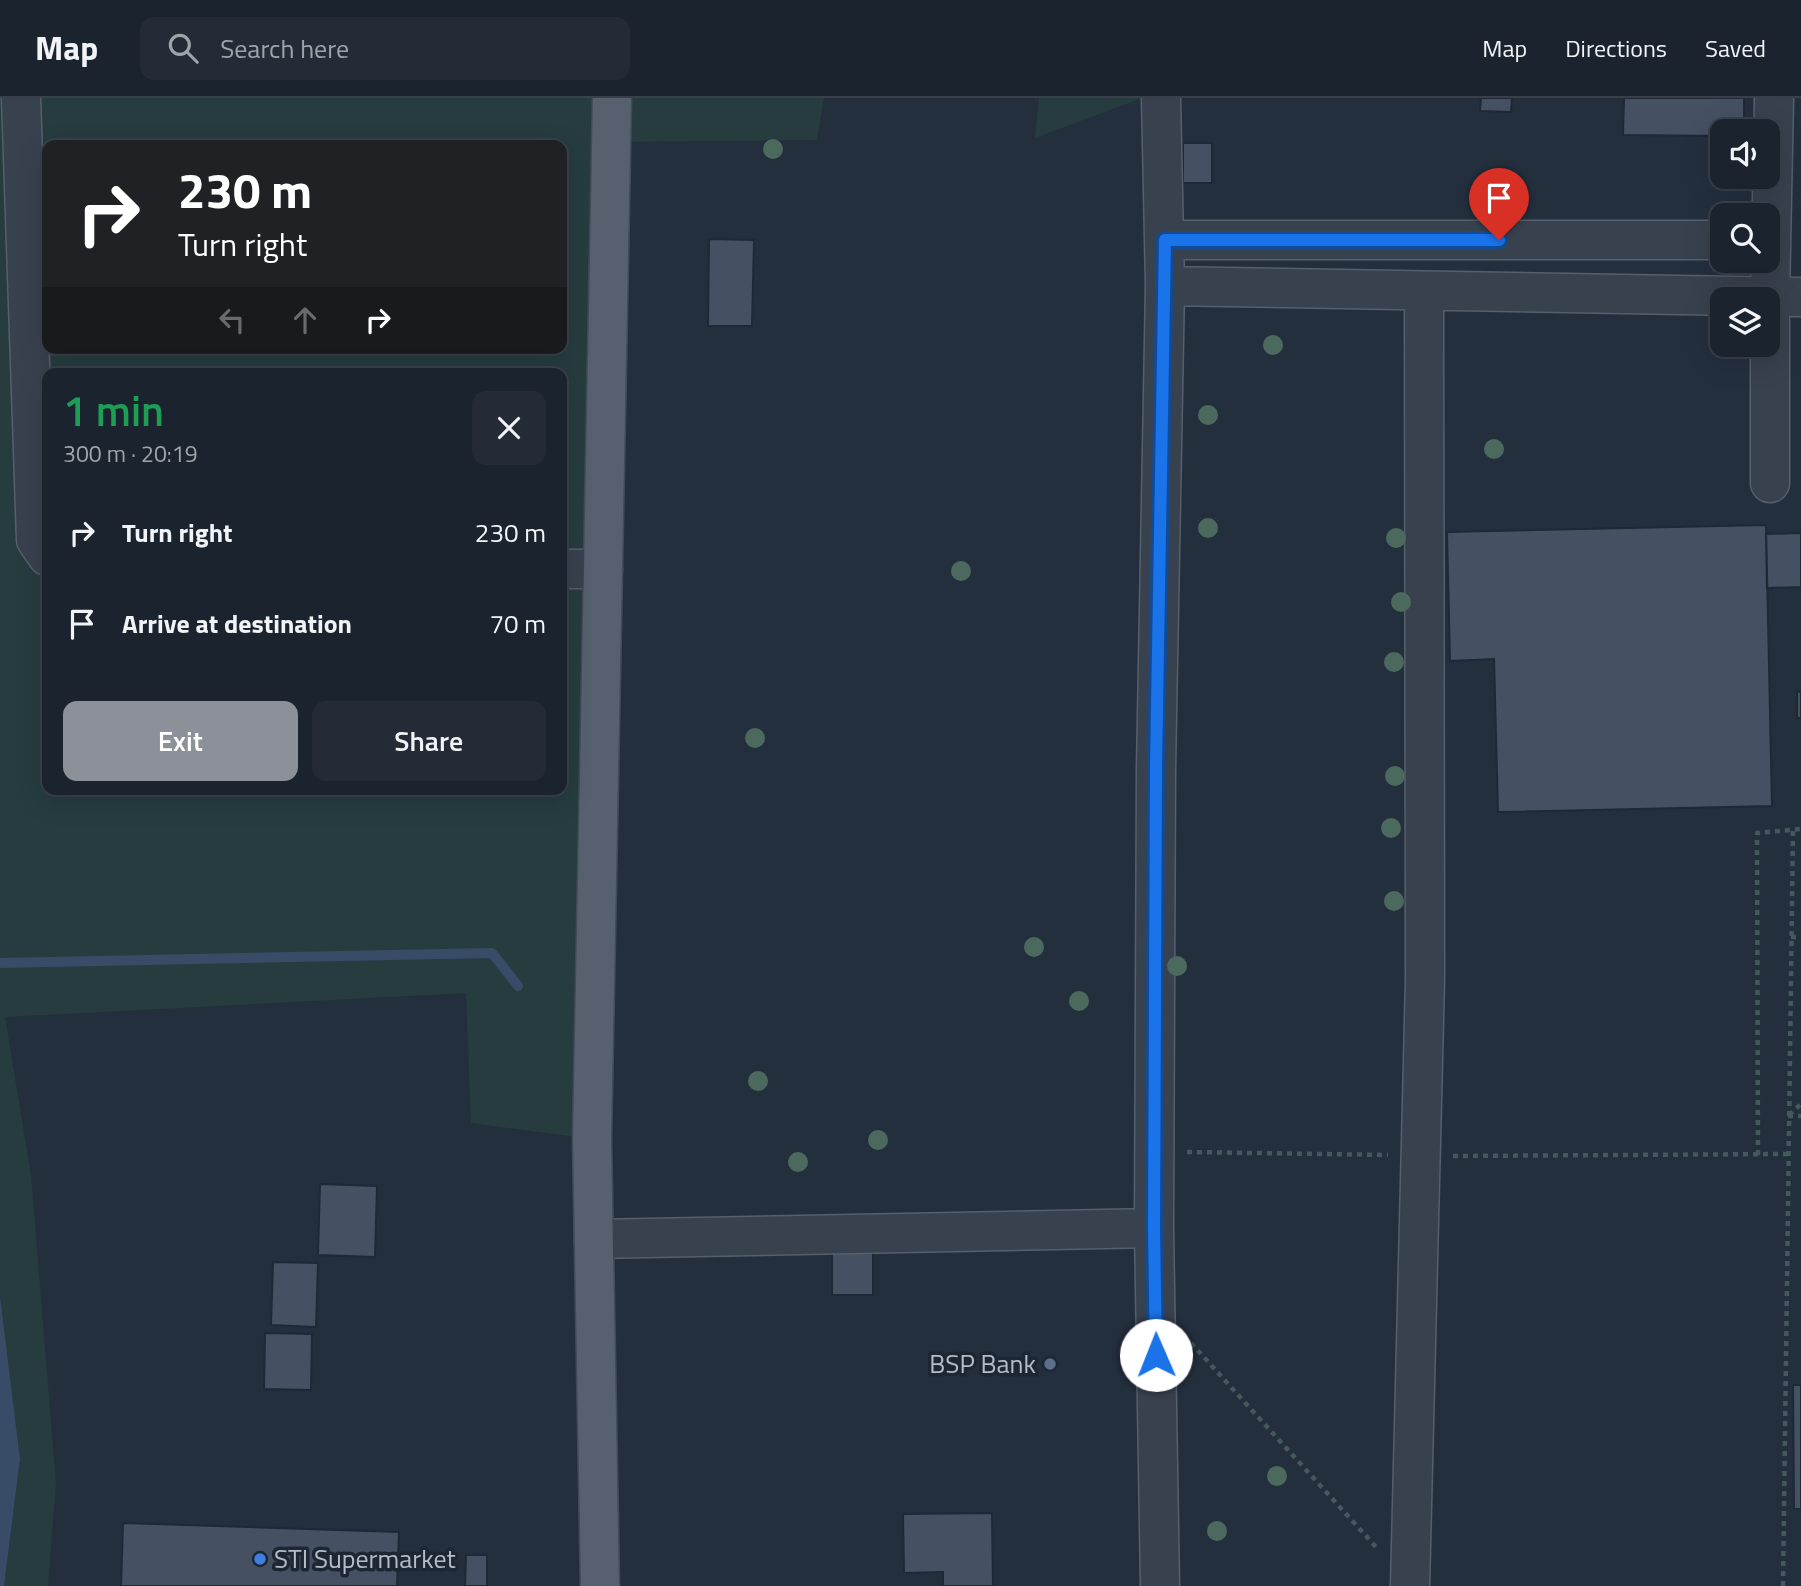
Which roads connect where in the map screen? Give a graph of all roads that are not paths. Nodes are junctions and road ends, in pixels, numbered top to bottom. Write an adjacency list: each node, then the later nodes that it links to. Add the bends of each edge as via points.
1 (21, 98): 13 (street, via 36,540)
2 (612, 98): 15 (main road)
3 (1161, 98): 6 (street)
4 (1774, 98): 5 (street)
5 (1778, 203)
6 (1165, 240): 7 (street); 9 (street)
7 (1710, 240)
8 (1780, 240): 11 (street)
9 (1165, 286): 10 (street); 16 (street)
10 (1424, 292): 11 (street); 18 (street, via 1425,979)
11 (1786, 297): 12 (street)
12 (1770, 483)
13 (42, 549)
14 (567, 569): 15 (street)
15 (603, 569): 17 (main road, via 592,1125)
16 (1154, 1228): 17 (street); 20 (street)
17 (594, 1239): 19 (main road)
18 (1410, 1585)
19 (600, 1586)
20 (1160, 1586)

